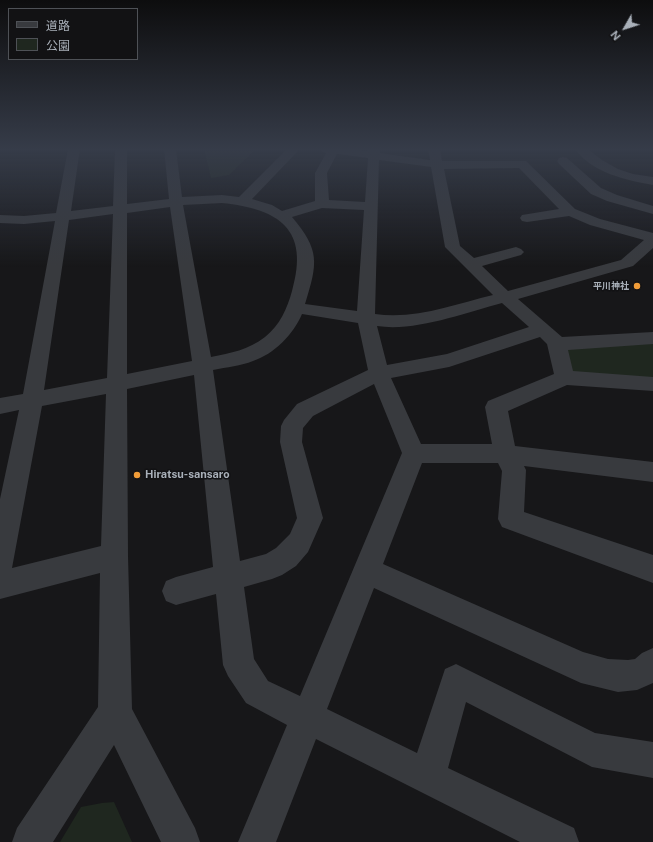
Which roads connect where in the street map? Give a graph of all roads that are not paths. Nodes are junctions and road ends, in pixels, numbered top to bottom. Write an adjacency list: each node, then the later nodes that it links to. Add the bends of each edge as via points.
1 (67, 188): 18 (street)
2 (121, 188): 14 (street)
3 (174, 188): 11 (street)
4 (255, 188): 10 (street)
5 (321, 188): 12 (street)
6 (371, 188): 13 (street)
7 (442, 188): 23 (street, via 453,247)
8 (546, 188): 16 (street)
9 (593, 188): 15 (street, via 612,198)
10 (243, 201): 11 (street, via 215,199); 17 (street)
11 (176, 202): 14 (street); 29 (street)
12 (322, 204): 13 (street); 17 (street)
13 (370, 206): 26 (street)
14 (121, 209): 18 (street); 32 (street)
15 (653, 210)
16 (570, 212): 19 (street); 21 (street)
17 (283, 215): 25 (street, via 294,226 302,240 306,255 305,276)
18 (62, 216): 20 (street, via 24,220); 34 (street)
19 (527, 218)
20 (0, 219)
21 (653, 239): 24 (street, via 626,263)
22 (516, 252): 23 (street)
23 (470, 264): 24 (street)
24 (505, 297): 26 (street, via 414,320 390,322); 27 (street)
25 (296, 308): 26 (street); 29 (street, via 290,322 266,347 248,356)
26 (366, 319): 30 (street)
27 (549, 336): 28 (street, via 564,344); 30 (street, via 427,365); 31 (street)
28 (653, 338)
29 (203, 367): 32 (street); 43 (street)
30 (379, 373): 36 (street); 43 (street, via 305,410 292,426 291,442 310,518 299,543 286,557 272,566)
31 (566, 378): 33 (street); 37 (street, via 496,406)
32 (117, 384): 34 (street); 39 (street)
33 (653, 384)
34 (32, 400): 35 (street); 40 (street)
35 (0, 406)
36 (414, 452): 37 (street); 42 (street)
37 (505, 454): 38 (street); 41 (street, via 514,470 511,519)
38 (653, 472)
39 (114, 556): 44 (street); 47 (street)
40 (0, 563)
41 (653, 569)
42 (366, 570): 46 (street, via 581,667 610,676 630,676 648,670); 48 (street)
43 (228, 578): 45 (street); 48 (street, via 239,665 256,692)
44 (0, 585)
45 (176, 590)
46 (653, 664)
47 (115, 712): 51 (street); 52 (street)
48 (306, 718): 50 (street); 53 (street)
49 (653, 760): 50 (street, via 592,750 456,680)
50 (428, 776): 54 (street)
51 (31, 842)
52 (181, 842)
53 (257, 842)
54 (560, 842)

